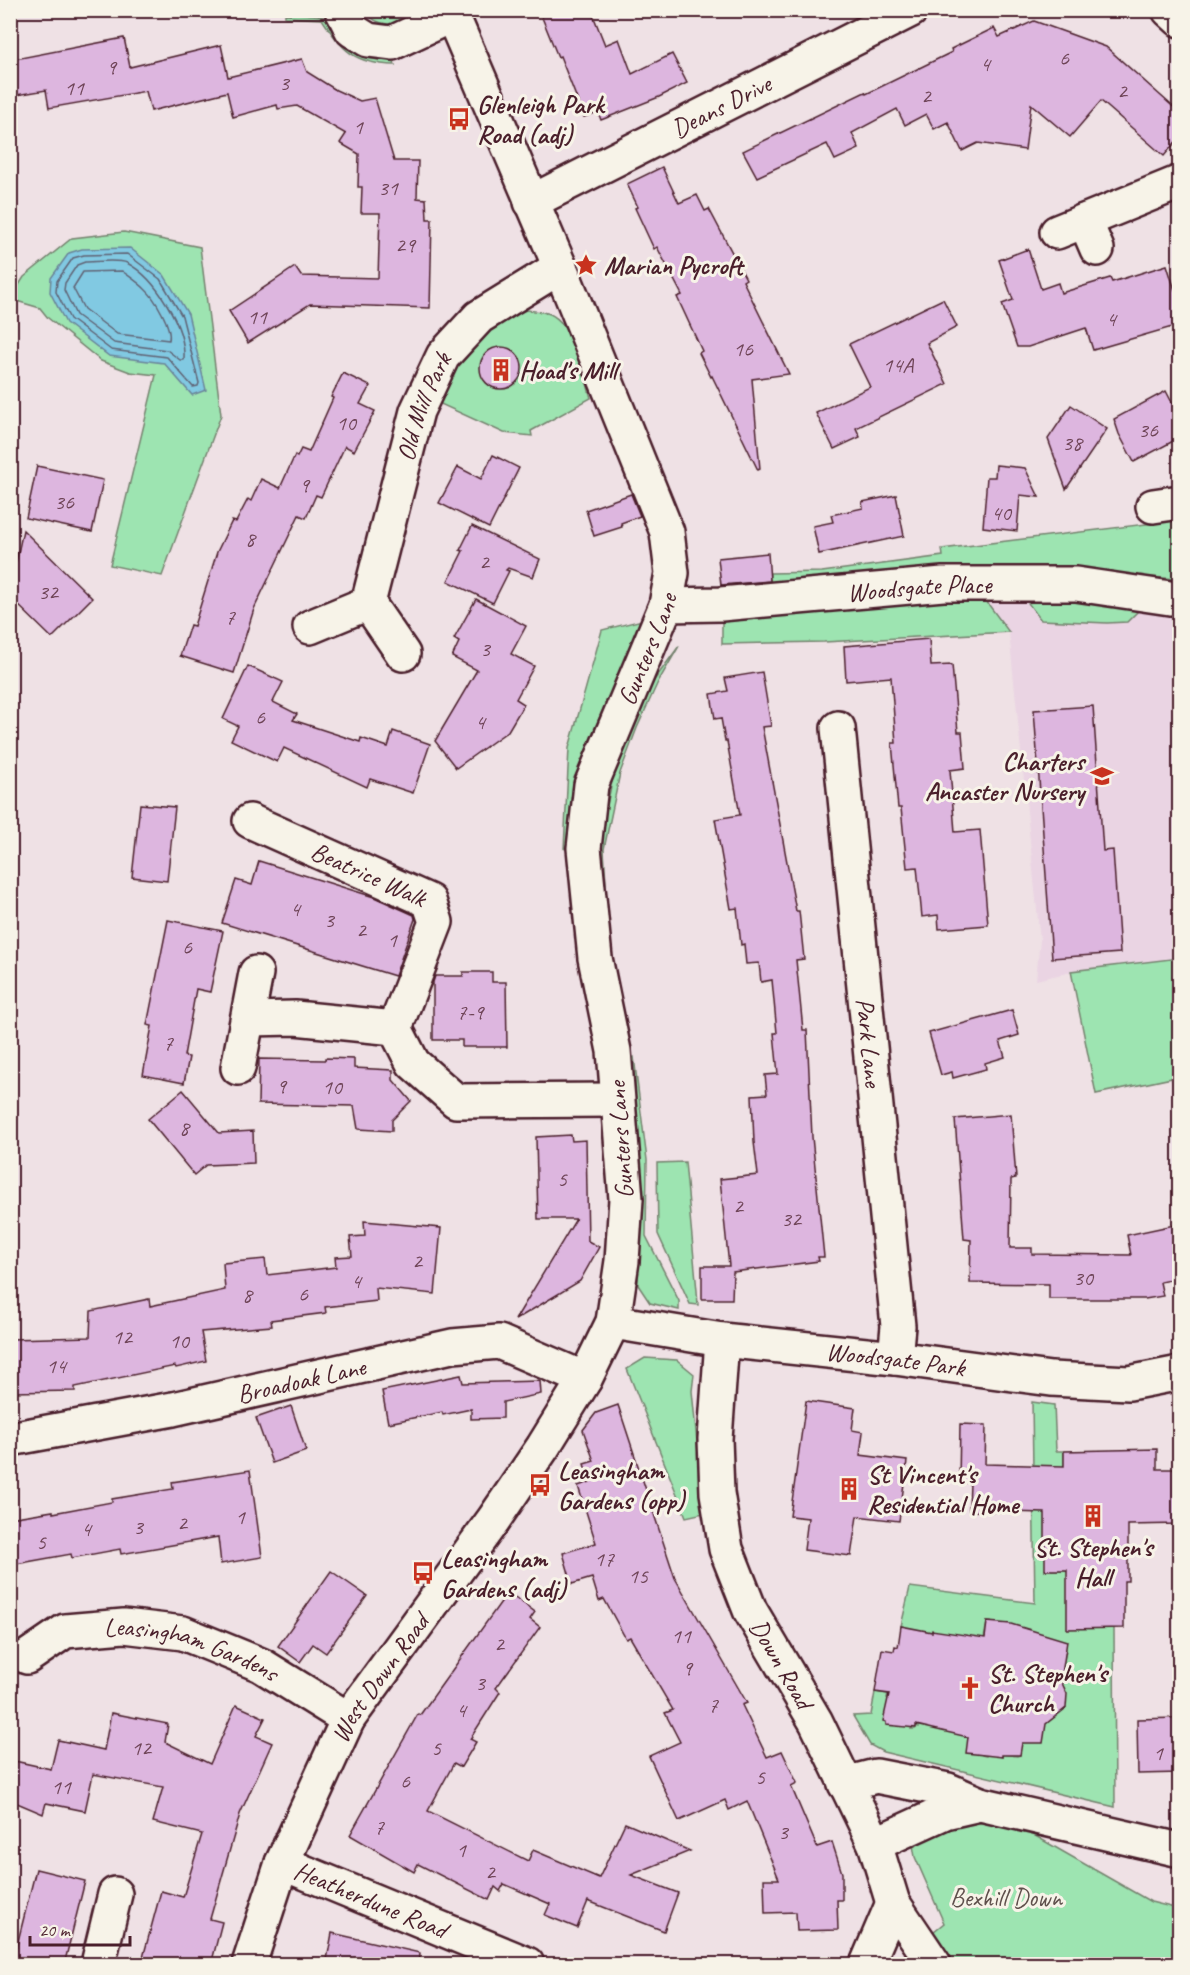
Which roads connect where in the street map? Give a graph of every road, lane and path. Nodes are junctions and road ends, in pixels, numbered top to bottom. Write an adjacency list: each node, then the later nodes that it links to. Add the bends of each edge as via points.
1 (342, 10): 4 (street, via 352,30 368,40 392,43)
2 (911, 10): 7 (street, Deans Drive)
3 (1169, 10): 5 (street)
4 (451, 13): 7 (street, Gunters Lane)
5 (1179, 20)
6 (1179, 182): 8 (street)
7 (531, 202): 9 (street, Gunters Lane)
8 (1080, 234)
9 (560, 267): 11 (street, Old Mill Park, via 479,317 443,356 417,411); 12 (street, Gunters Lane, via 667,532 672,573)
10 (1170, 598): 12 (street, Woodsgate Place, via 1076,584 943,584 721,604)
11 (368, 603): 13 (street); 14 (street)
12 (666, 605): 21 (street, Gunters Lane, via 591,785 584,848 595,958 614,1051)
13 (310, 627)
14 (403, 654)
15 (838, 728): 24 (street, Park Lane, via 898,1326)
16 (250, 821): 19 (street, Beatrice Walk, via 429,901 436,922)
17 (256, 973): 18 (street)
18 (248, 1018): 19 (street, via 296,1018); 20 (street)
19 (395, 1028): 21 (street, via 413,1063 456,1101)
20 (238, 1068)
21 (617, 1100): 22 (street, Gunters Lane, via 626,1199)
22 (613, 1322): 23 (street, Woodsgate Park); 26 (street, West Down Road)
23 (722, 1340): 24 (street, Woodsgate Park); 30 (street, Down Road, via 715,1439 717,1493 726,1549 750,1610 816,1722)
24 (895, 1358): 25 (street, Woodsgate Park, via 1108,1382 1129,1383)
25 (1179, 1373)
26 (585, 1379): 27 (street, Broadoak Lane, via 499,1342 452,1346 173,1409); 29 (street, West Down Road, via 500,1510)
27 (10, 1440)
28 (27, 1657): 29 (street, Leasingham Gardens, via 65,1630 124,1626 183,1633 261,1665)
29 (348, 1719): 34 (street, West Down Road)
30 (845, 1784): 31 (street, via 876,1776 948,1790); 32 (street, Down Road)
31 (980, 1804): 32 (street, via 945,1812); 33 (street)
32 (875, 1845): 36 (street, Down Road)
33 (1179, 1850)
34 (282, 1863): 38 (street, West Down Road); 39 (street, Heatherdune Road)
35 (115, 1894): 37 (street)
36 (893, 1903): 40 (street); 41 (street, Down Road)
37 (98, 1965)
38 (249, 1965)
39 (527, 1965)
40 (867, 1965)
41 (934, 1965)

